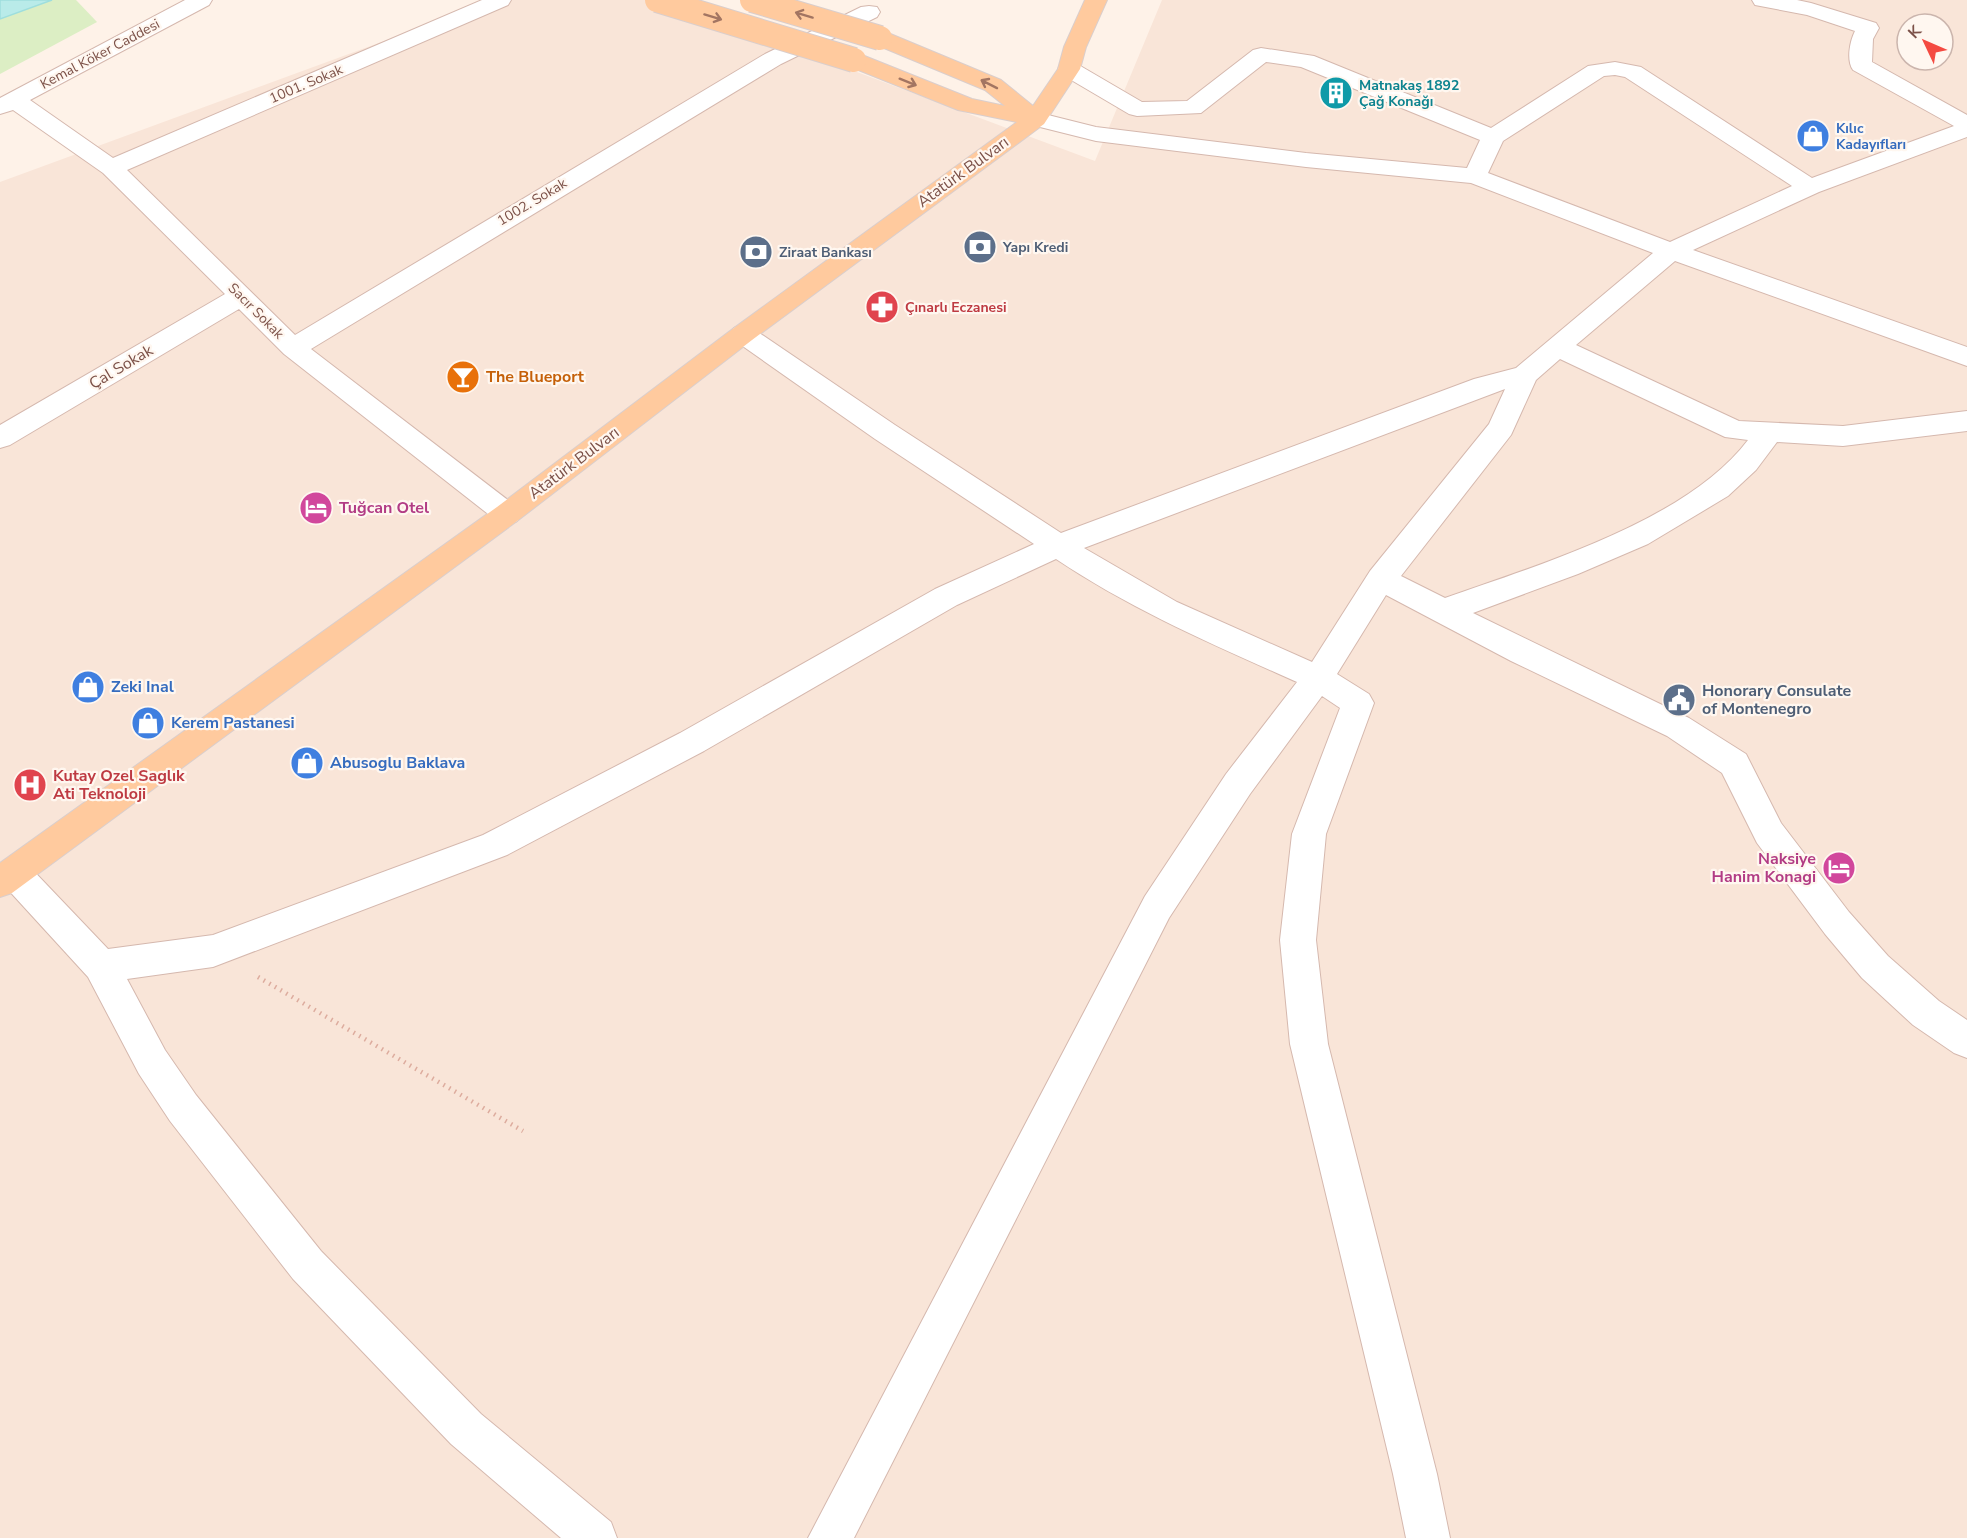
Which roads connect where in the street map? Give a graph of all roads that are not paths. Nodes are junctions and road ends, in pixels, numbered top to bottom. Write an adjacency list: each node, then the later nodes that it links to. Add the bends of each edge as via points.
1 (201, 0): 9 (street, Kemal Köker Caddesi)
2 (500, 0): 17 (street, 1001. Sokak)
3 (657, 0): 12 (main road, one-way to 12, bridge, via 854,60 966,105)
4 (752, 0): 12 (main road, one-way to 4, bridge, via 993,85 880,38)
5 (1096, 0): 8 (main road, Atatürk Bulvarı)
6 (1763, 0): 13 (street, via 1811,9 1868,28 1862,39 1861,65)
7 (869, 12): 24 (street, 1002. Sokak, via 774,59)
8 (1069, 69): 10 (street); 12 (main road, Atatürk Bulvarı)
9 (7, 104): 17 (street, Sacır Sokak)
10 (1137, 109): 15 (street); 16 (street, via 1193,108 1261,54 1306,61)
11 (1664, 118): 20 (street)
12 (1036, 119): 15 (street); 23 (main road, Atatürk Bulvarı)
13 (1967, 124)
14 (1967, 129): 19 (street)
15 (1096, 134): 18 (street)
16 (1493, 137): 18 (street); 19 (street, via 1596,71 1620,68 1633,72)
17 (111, 168): 22 (street, Sacır Sokak)
18 (1475, 176): 21 (street)
19 (1810, 187): 20 (street)
20 (1788, 197): 21 (street)
21 (1671, 251): 25 (street); 26 (street)
22 (241, 296): 24 (street, Sacır Sokak); 30 (street, Çal Sokak)
23 (743, 334): 31 (main road, Atatürk Bulvarı); 32 (street)
24 (293, 348): 31 (street, Sacır Sokak)
25 (1559, 348): 27 (street); 29 (street, via 1735,430)
26 (1967, 357)
27 (1525, 375): 32 (street, via 1484,385); 33 (street, via 1501,428)
28 (1967, 421): 29 (street, via 1843,436)
29 (1769, 432): 34 (street, via 1746,463 1718,489 1638,536)
30 (0, 438)
31 (507, 514): 36 (main road, Atatürk Bulvarı)
32 (1058, 546): 35 (street, via 1166,609); 37 (street, via 946,597 692,742 495,845 213,951)
33 (1381, 579): 34 (street); 35 (street)
34 (1444, 611): 38 (street, via 1678,727 1734,764 1769,832 1837,923 1875,967 1926,1013)
35 (1318, 678): 40 (street, via 1238,784 1157,907); 41 (street, via 1358,703 1309,834 1298,940 1309,1044)
36 (7, 878): 37 (street)
37 (101, 966): 39 (street, via 152,1062 176,1098 307,1265 466,1429)
38 (1967, 1041)
39 (595, 1538)
40 (830, 1538)
41 (1428, 1538)

